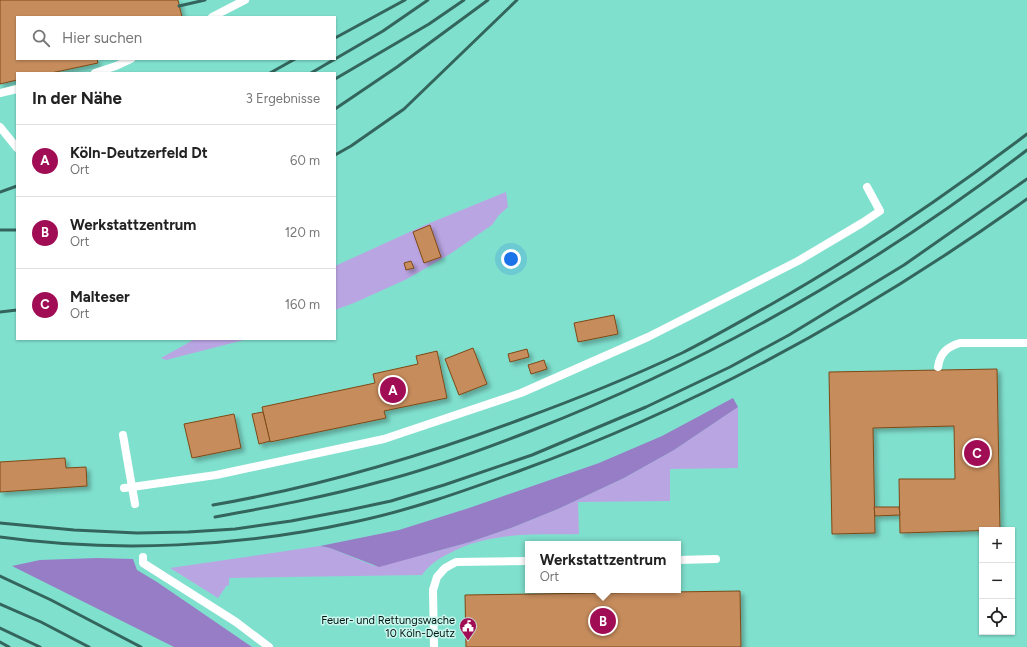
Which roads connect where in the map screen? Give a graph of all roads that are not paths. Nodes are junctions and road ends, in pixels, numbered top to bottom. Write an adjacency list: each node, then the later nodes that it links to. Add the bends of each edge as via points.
1 (245, 0): 2 (lane)
2 (214, 16)
3 (129, 60): 4 (lane)
4 (98, 72)
5 (16, 89): 6 (lane)
6 (0, 93)
7 (2, 133): 8 (lane)
8 (16, 147)
9 (867, 187): 13 (lane, via 880,211 856,227 798,261 648,337 521,393 384,439 216,475)
10 (1027, 343): 11 (lane, via 960,343 950,346 943,353)
11 (938, 367)
12 (123, 435): 13 (lane)
13 (132, 487): 14 (lane); 15 (lane)
14 (124, 488)
15 (135, 504)
16 (143, 557): 20 (lane, via 143,563 236,622)
17 (716, 559): 18 (lane)
18 (681, 560)
19 (525, 561): 21 (lane, via 456,562 444,568 437,577 433,590)
20 (269, 647)
21 (434, 647)

